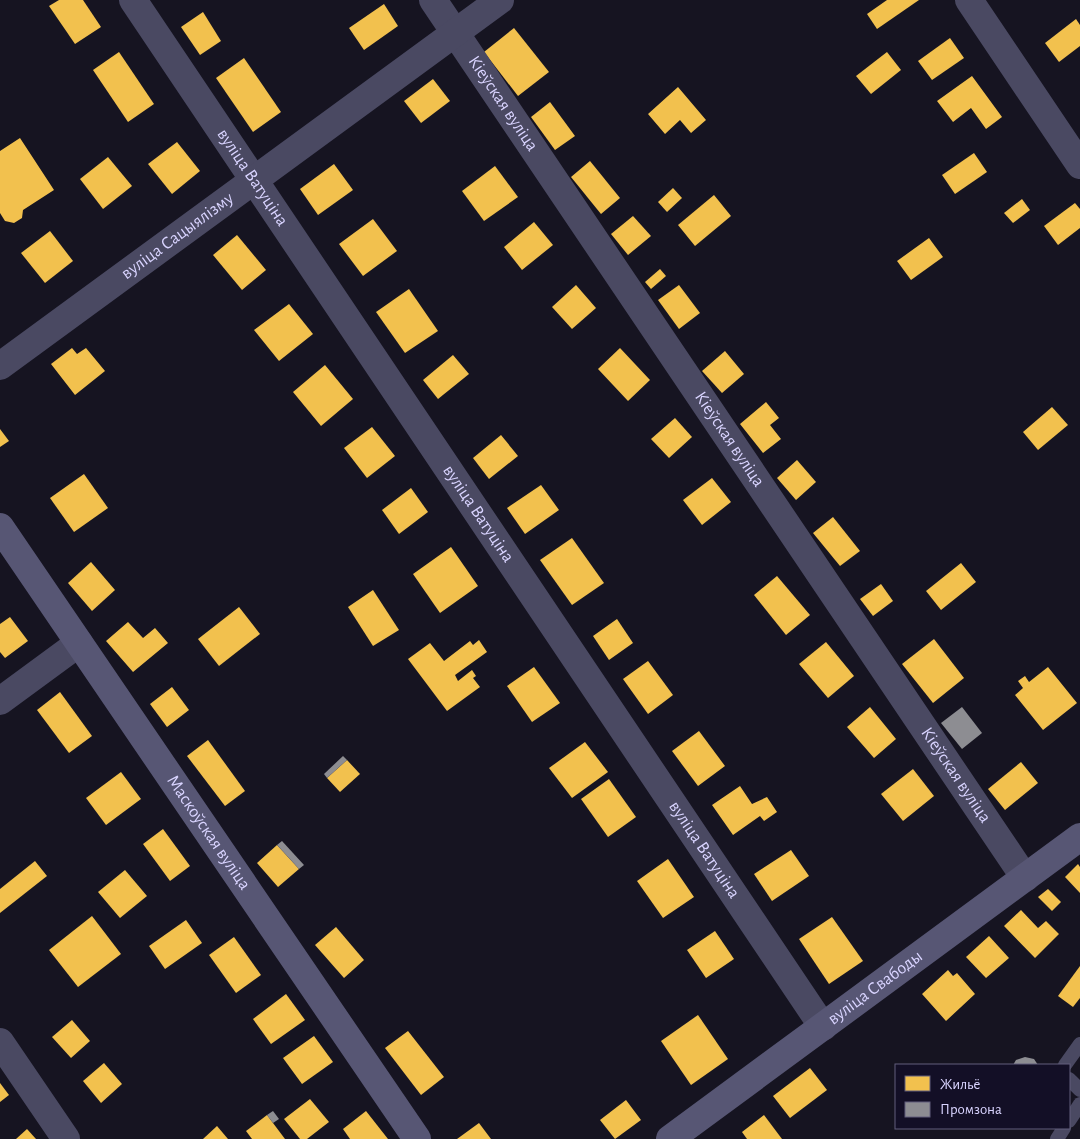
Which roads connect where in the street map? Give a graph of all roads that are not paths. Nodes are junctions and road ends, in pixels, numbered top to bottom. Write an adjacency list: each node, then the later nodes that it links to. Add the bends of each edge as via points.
1 (133, 0): 7 (street, вуліца Ватуціна)
2 (433, 0): 5 (street, Кіеўская вуліца)
3 (500, 0): 5 (street, вуліца Сацыялізму)
4 (969, 0): 6 (street)
5 (454, 32): 7 (street, вуліца Сацыялізму); 13 (street, Кіеўская вуліца)
6 (1080, 165)
7 (254, 180): 8 (street, вуліца Сацыялізму); 14 (street, вуліца Ватуціна)
8 (0, 366)
9 (0, 528): 10 (street, Маскоўская вуліца)
10 (79, 643): 11 (street); 23 (street, Маскоўская вуліца)
11 (0, 701)
12 (1080, 837): 13 (street, вуліца Свабоды)
13 (1025, 878): 14 (street, вуліца Свабоды)
14 (823, 1028): 24 (street, вуліца Свабоды)
15 (0, 1042): 22 (street)
16 (1080, 1044): 17 (lane)
17 (1066, 1064)
18 (1070, 1080): 19 (lane)
19 (1080, 1090)
20 (1080, 1104): 21 (lane)
21 (1070, 1119)
22 (66, 1139)
23 (417, 1139)
24 (670, 1139)

